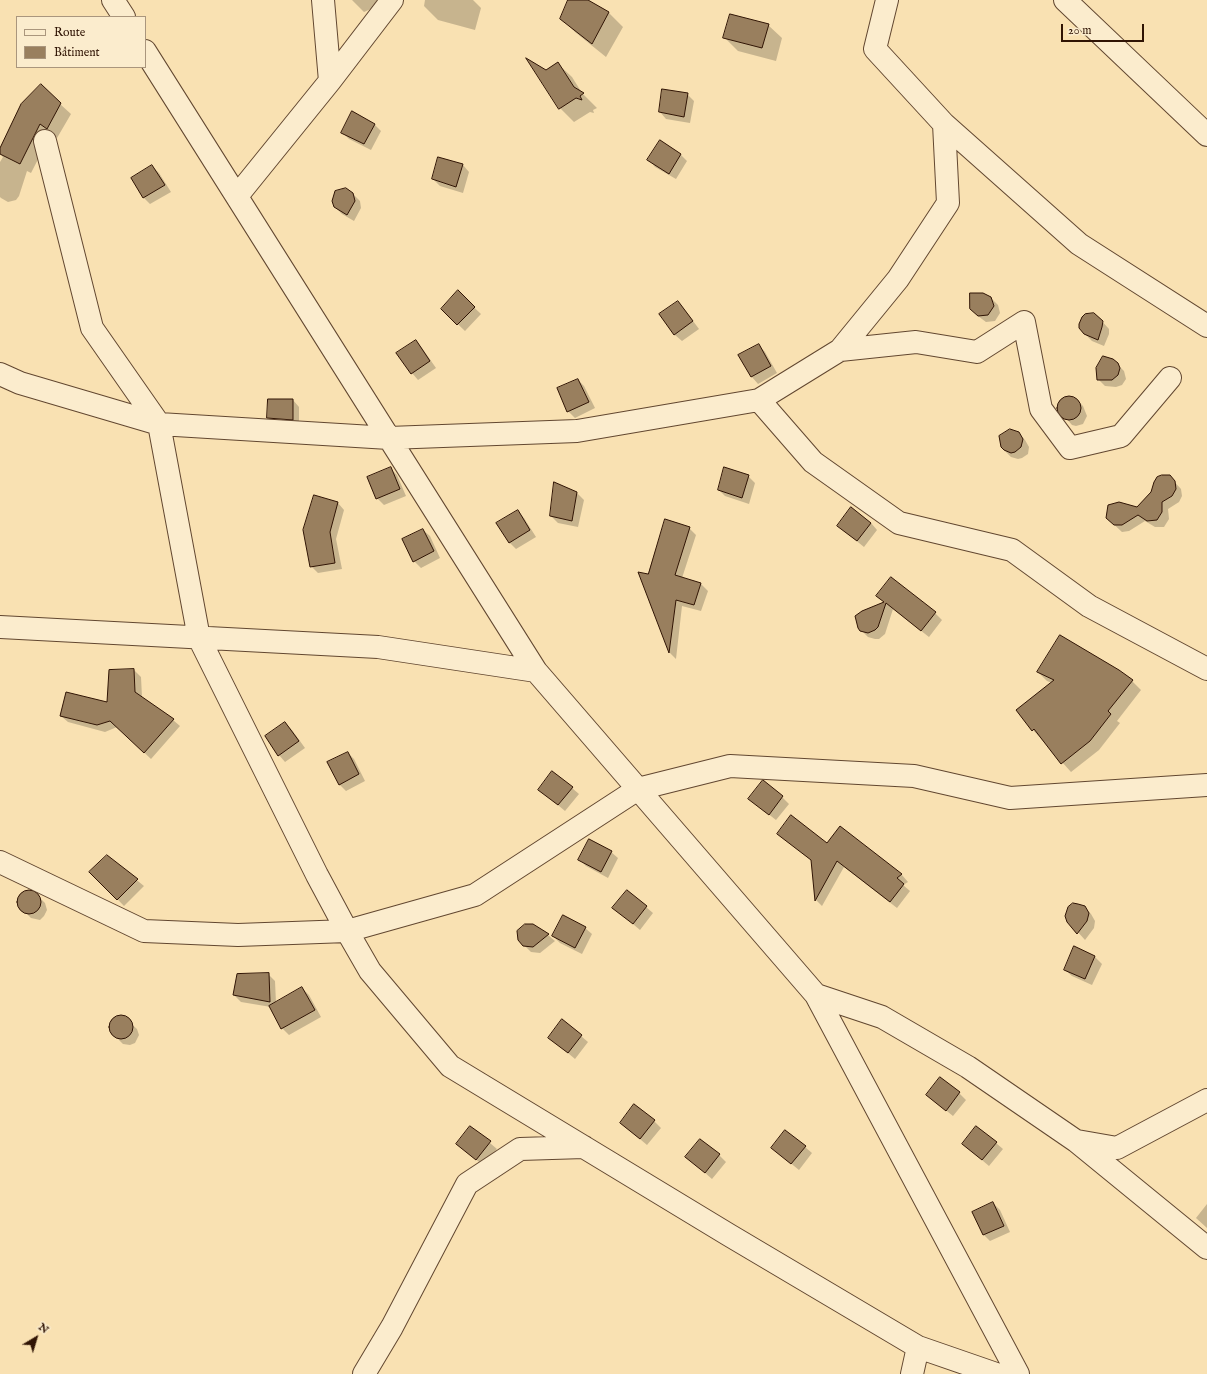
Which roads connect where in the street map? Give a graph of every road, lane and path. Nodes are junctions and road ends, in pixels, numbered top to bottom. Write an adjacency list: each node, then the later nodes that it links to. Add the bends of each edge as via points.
1 (113, 0): 6 (street)
2 (323, 0): 8 (street)
3 (392, 0): 8 (street)
4 (887, 0): 9 (street, via 875,49)
5 (1065, 0): 10 (street)
6 (123, 16)
7 (146, 53): 12 (street)
8 (330, 82): 12 (street)
9 (944, 124): 13 (street, via 1079,244); 14 (street, via 948,203 898,279)
10 (1207, 135)
11 (45, 141): 18 (street, via 92,328)
12 (237, 196): 19 (street)
13 (1207, 326)
14 (840, 350): 16 (street, via 916,342 977,352 1024,322 1041,409 1070,448 1121,436); 17 (street)
15 (0, 374): 18 (street, via 20,383)
16 (1170, 378)
17 (759, 400): 19 (street, via 577,431); 22 (street, via 813,462 899,523 1012,550 1089,606)
18 (159, 424): 19 (street); 21 (street)
19 (389, 438): 23 (street)
20 (0, 627): 21 (street)
21 (198, 638): 23 (street, via 378,647); 27 (street)
22 (1207, 669)
23 (536, 671): 25 (street)
24 (1207, 785): 25 (street, via 1010,798 914,776 730,766)
25 (638, 789): 27 (street, via 475,895); 28 (street)
26 (0, 862): 27 (street, via 144,930 238,935)
27 (347, 931): 31 (street, via 370,971 450,1066)
28 (816, 995): 30 (street, via 882,1017 968,1067); 37 (street)
29 (1207, 1100): 30 (street, via 1117,1148)
30 (1076, 1140): 32 (street)
31 (584, 1146): 33 (street); 34 (street, via 520,1149 467,1184 392,1327)
32 (1207, 1248)
33 (918, 1347): 35 (street); 36 (street)
34 (364, 1374)
35 (912, 1374)
36 (996, 1374)
37 (1018, 1374)

